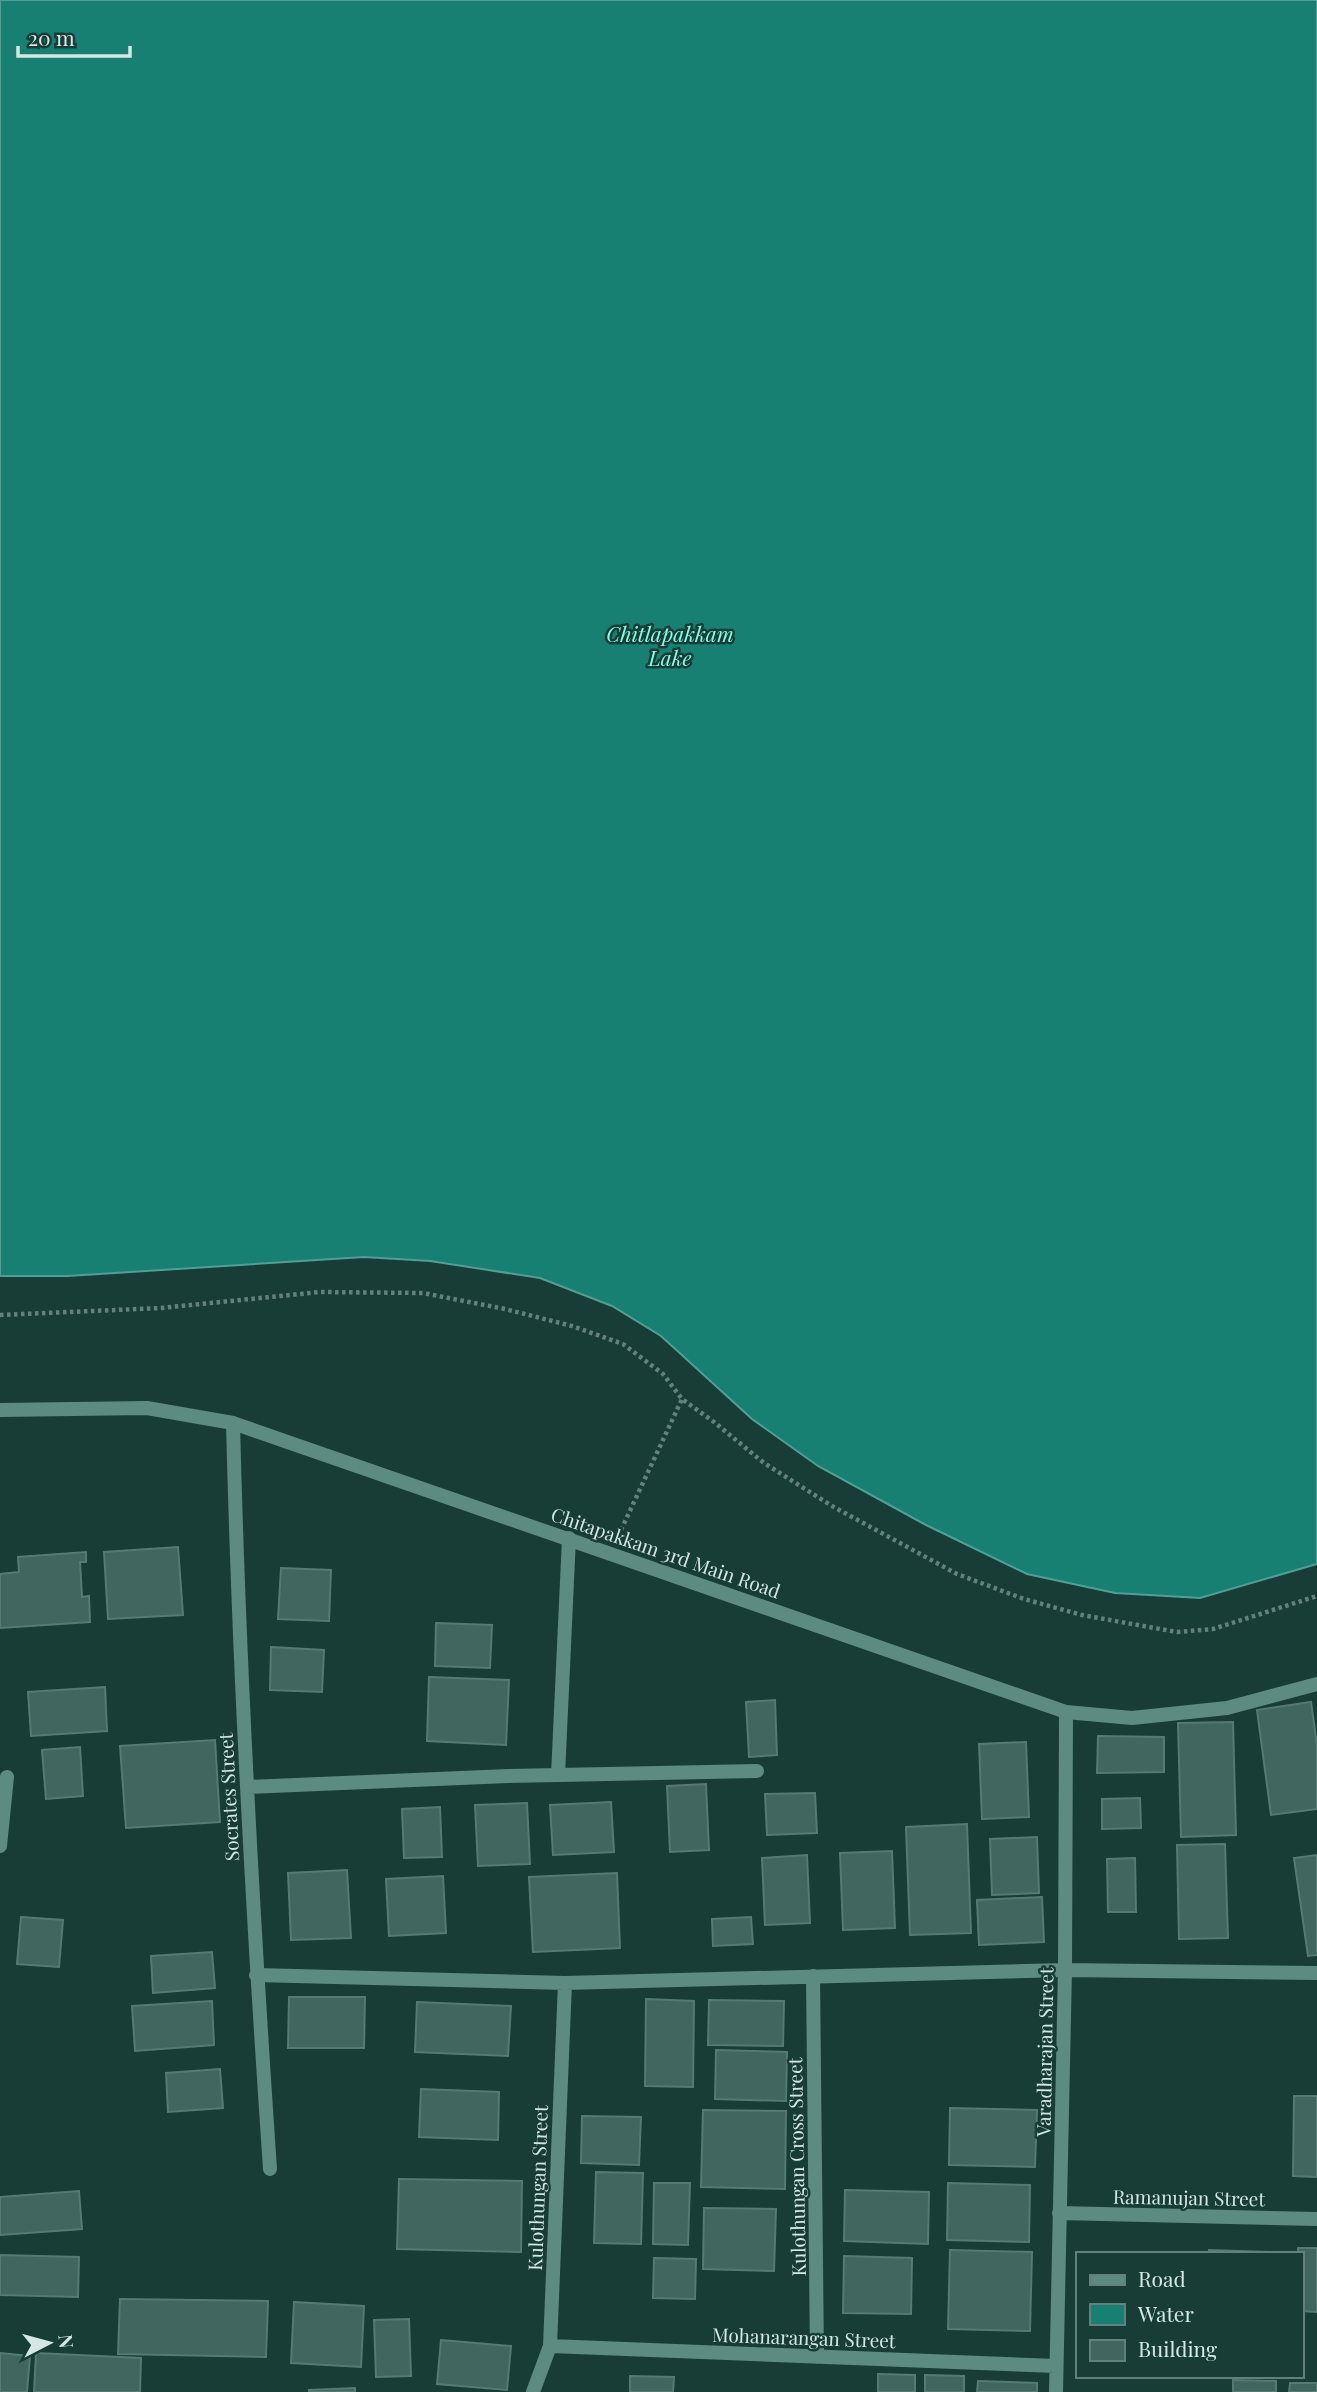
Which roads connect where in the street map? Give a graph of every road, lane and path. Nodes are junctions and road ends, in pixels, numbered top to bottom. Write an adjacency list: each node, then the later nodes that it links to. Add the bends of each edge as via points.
1 (0, 1315): 2 (path, via 161,1308 320,1292 423,1293 572,1326 623,1344 663,1374)
2 (682, 1399): 6 (path); 7 (path, via 764,1463 832,1506 957,1574 1024,1599 1177,1632 1213,1629)
3 (0, 1410): 4 (street, Chitapakkam 3rd Main Road, via 147,1408)
4 (233, 1423): 5 (street, Chitapakkam 3rd Main Road); 13 (street, Socrates Street)
5 (569, 1538): 6 (street, Chitapakkam 3rd Main Road); 11 (street)
6 (610, 1553): 9 (street, Chitapakkam 3rd Main Road)
7 (1317, 1596)
8 (1317, 1684): 9 (street, Chitapakkam 3rd Main Road, via 1227,1708 1132,1717)
9 (1066, 1712): 15 (street, Varadharajan Street)
10 (757, 1771): 11 (street)
11 (558, 1775): 13 (street)
12 (7, 1777): 14 (street)
13 (247, 1787): 17 (street, Socrates Street)
14 (0, 1846)
15 (1065, 1970): 16 (street); 18 (street); 21 (street, Varadharajan Street)
16 (1317, 1973)
17 (256, 1975): 19 (street); 20 (street, Socrates Street)
18 (813, 1976): 19 (street); 24 (street, Kulothungan Cross Street)
19 (565, 1983): 23 (street, Kulothungan Street)
20 (270, 2169)
21 (1059, 2213): 22 (street, Ramanujan Street); 25 (street, Varadharajan Street)
22 (1317, 2219)
23 (550, 2346): 24 (street, Mohanarangan Street); 26 (street, Kulothungan Street)
24 (817, 2357): 25 (street, Mohanarangan Street)
25 (1056, 2366): 27 (street, Varadharajan Street)
26 (533, 2392)
27 (1056, 2392)

